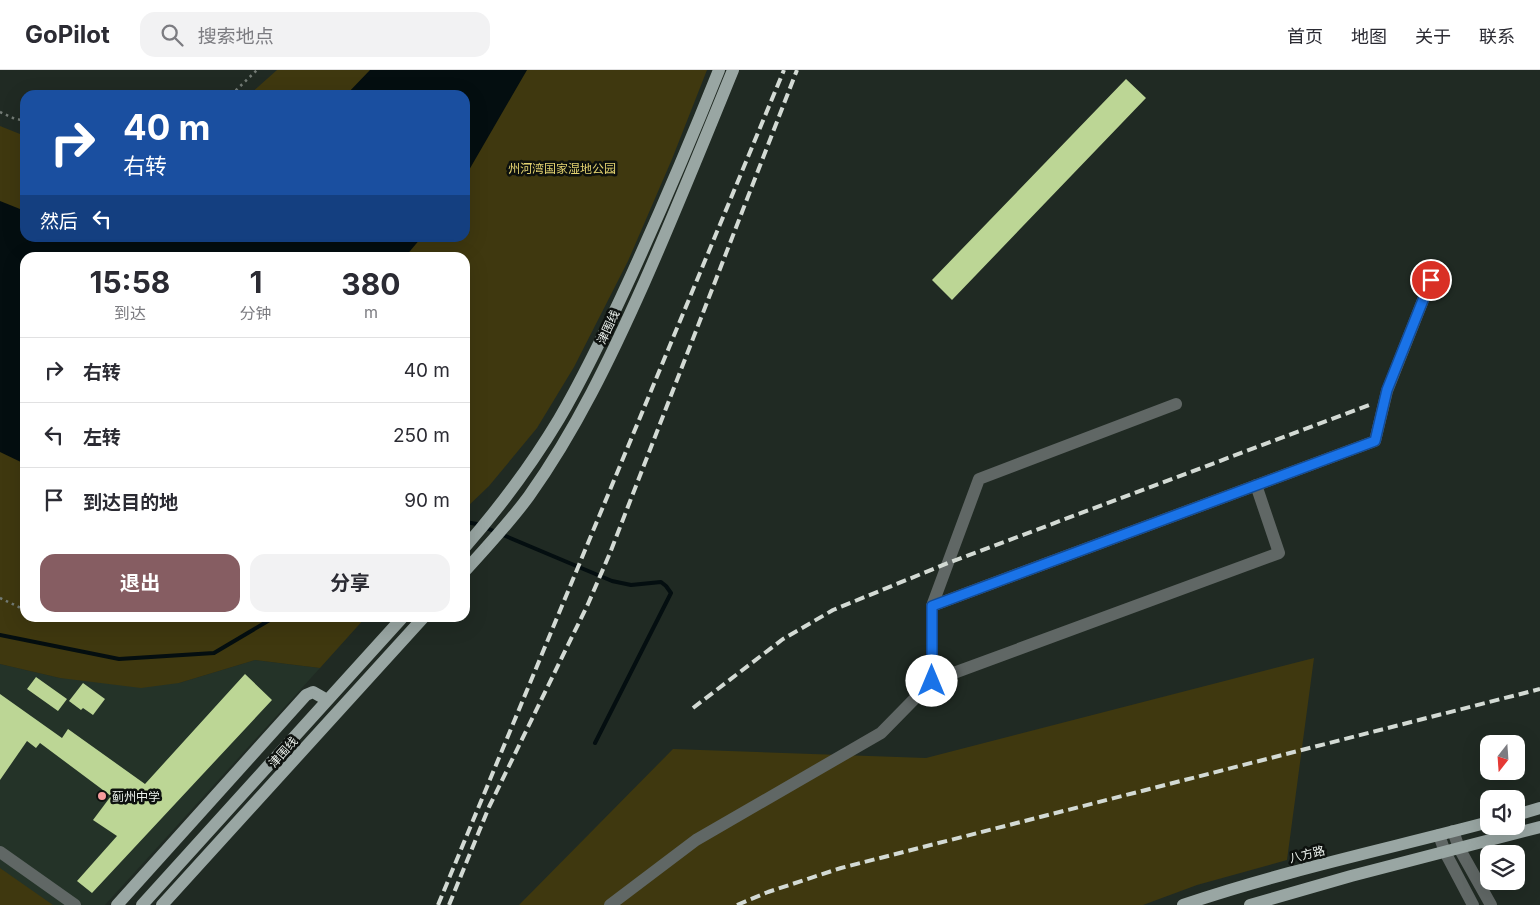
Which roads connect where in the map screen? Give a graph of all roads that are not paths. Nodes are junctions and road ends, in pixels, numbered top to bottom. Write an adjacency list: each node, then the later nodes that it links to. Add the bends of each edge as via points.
1 (719, 70): 6 (main road, 津围线, via 662,208 587,368 559,420 497,510)
2 (733, 70): 7 (main road, 津围线, via 619,339 586,405 528,496)
3 (1431, 280): 5 (street, via 1387,390 1375,441)
4 (1176, 404): 8 (street, via 979,479)
5 (1256, 484): 8 (street); 11 (street, via 1279,553)
6 (470, 541)
7 (470, 565)
8 (932, 606): 11 (street)
9 (398, 622): 12 (main road, 津围线)
10 (419, 622): 25 (main road, 津围线)
11 (932, 681): 26 (street, via 881,733 696,840)
12 (327, 700): 23 (main road, via 313,692 306,694); 24 (main road, 津围线)
13 (1540, 808): 14 (main road)
14 (1525, 812)
15 (1480, 824): 17 (main road, 八方路)
16 (1540, 827): 19 (main road)
17 (1453, 831): 18 (main road, 八方路); 19 (street)
18 (1439, 835): 21 (street); 27 (main road, 八方路, via 1233,888)
19 (1459, 848): 21 (main road); 30 (street)
20 (0, 852): 22 (street)
21 (1445, 852): 28 (main road); 29 (street)
22 (75, 905)
23 (117, 905)
24 (142, 905)
25 (162, 905)
26 (610, 905)
27 (1183, 905)
28 (1250, 905)
29 (1473, 905)
30 (1491, 905)

